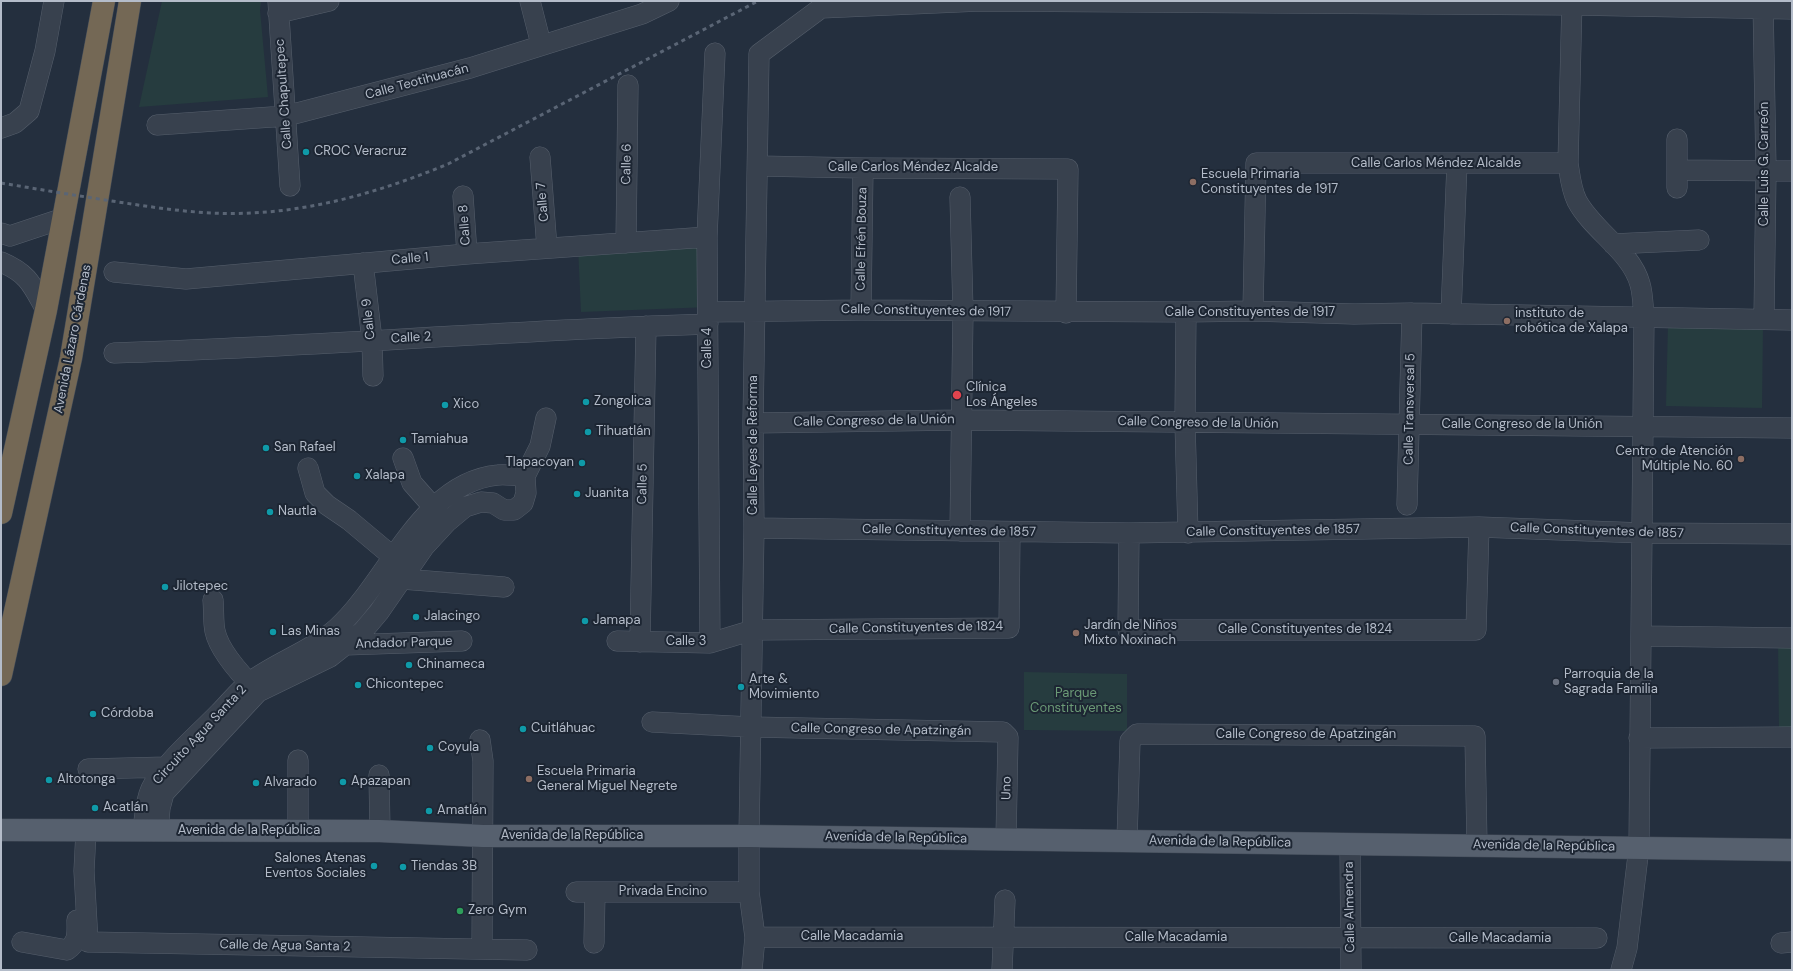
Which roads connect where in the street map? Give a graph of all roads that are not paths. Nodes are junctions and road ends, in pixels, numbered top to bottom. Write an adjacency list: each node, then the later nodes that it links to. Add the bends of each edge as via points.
1 (54, 1): 16 (street, via 45,52 28,111 15,123)
2 (104, 1): 28 (highway)
3 (130, 1): 90 (highway, Avenida Lázaro Cárdenas, via 71,358)
4 (329, 1): 9 (street)
5 (530, 1): 11 (street)
6 (669, 1): 11 (street, Calle Teotihuacán, via 642,14)
7 (1572, 3): 8 (street); 19 (street); 21 (street, Calle Leyes de Reforma, via 980,1 821,8 759,54)
8 (1763, 5): 10 (street); 23 (street, Calle Luis G. Carreón)
9 (278, 7): 14 (street, Calle Chapultepec)
10 (1792, 9)
11 (541, 44): 14 (street, Calle Teotihuacán, via 470,68)
12 (715, 53): 30 (street, Calle 4)
13 (628, 86): 32 (street, Calle 6)
14 (286, 116): 15 (street, Calle Teotihuacán); 25 (street, Calle Chapultepec)
15 (157, 124)
16 (1, 128)
17 (1677, 139): 23 (street, via 1677,179)
18 (540, 157): 34 (street, Calle 7)
19 (1568, 163): 20 (street, Calle Carlos Méndez Alcalde); 33 (street, via 1577,201)
20 (1457, 164): 43 (street, Calle Carlos Méndez Alcalde, via 1256,164); 47 (street)
21 (758, 166): 22 (street, Calle Carlos Méndez Alcalde); 41 (street, Calle Leyes de Reforma)
22 (864, 168): 40 (street, Calle Efrén Bouza); 45 (street, Calle Carlos Méndez Alcalde, via 1068,169)
23 (1766, 170): 24 (street); 50 (street, Calle Luis G. Carreón)
24 (1792, 171)
25 (290, 186)
26 (463, 196): 35 (street, Calle 8)
27 (960, 197): 42 (street)
28 (64, 218): 29 (street, via 10,236); 39 (highway)
29 (1, 233)
30 (707, 237): 32 (street, Calle 1); 49 (street, Calle 4)
31 (1699, 240): 33 (street)
32 (626, 243): 34 (street, Calle 1)
33 (1613, 244): 48 (street, via 1632,266 1640,284)
34 (547, 248): 35 (street, Calle 1)
35 (467, 254): 37 (street, Calle 1)
36 (1, 262): 39 (street, via 17,269 30,281)
37 (363, 263): 38 (street, Calle 1, via 186,279); 53 (street, Calle 9)
38 (114, 272)
39 (46, 310): 68 (highway)
40 (861, 310): 41 (street, Calle Constituyentes de 1917); 42 (street, Calle Constituyentes de 1917)
41 (755, 311): 49 (street, Calle Constituyentes de 1917); 58 (street, Calle Leyes de Reforma)
42 (963, 311): 45 (street, Calle Constituyentes de 1917); 57 (street)
43 (1253, 311): 44 (street, Calle Constituyentes de 1917); 46 (street, Calle Constituyentes de 1917)
44 (1186, 312): 45 (street, Calle Constituyentes de 1917); 59 (street)
45 (1066, 313)
46 (1412, 313): 47 (street, Calle Constituyentes de 1917); 60 (street, Calle Transversal 5)
47 (1451, 314): 48 (street, Calle Constituyentes de 1917)
48 (1644, 317): 50 (street, Calle Constituyentes de 1917); 61 (street)
49 (708, 318): 52 (street, Calle 2); 88 (street, Calle 4)
50 (1764, 319): 51 (street, Calle Constituyentes de 1917)
51 (1792, 320)
52 (646, 326): 53 (street, Calle 2); 87 (street, Calle 5)
53 (372, 340): 54 (street, Calle 2, via 236,350); 55 (street, Calle 9)
54 (114, 353)
55 (373, 376)
56 (546, 418): 65 (street, via 540,446)
57 (962, 420): 58 (street, Calle Congreso de la Unión); 59 (street, Calle Congreso de la Unión); 72 (street)
58 (753, 423): 71 (street, Calle Leyes de Reforma)
59 (1186, 423): 60 (street, Calle Congreso de la Unión); 75 (street)
60 (1410, 425): 61 (street, Calle Congreso de la Unión); 66 (street, Calle Transversal 5)
61 (1643, 425): 62 (street, Calle Congreso de la Unión); 76 (street)
62 (1792, 428)
63 (403, 458): 67 (street, via 412,483)
64 (308, 468): 78 (street, via 316,493 327,505)
65 (525, 476): 67 (street, Circuito Agua Santa 2, via 497,475 477,480 454,491); 69 (street, Circuito Agua Santa 2, via 526,493 523,503 514,510 504,510 493,503 481,502 465,507)
66 (1407, 505)
67 (433, 508): 69 (street); 78 (street, Circuito Agua Santa 2)
68 (1, 513)
69 (447, 522): 79 (street, Circuito Agua Santa 2, via 424,547)
70 (1479, 527): 74 (street, Calle Constituyentes de 1824, via 1476,630 1128,630); 75 (street, Calle Constituyentes de 1857); 76 (street, Calle Constituyentes de 1857)
71 (754, 528): 72 (street, Calle Constituyentes de 1857); 82 (street, Calle Leyes de Reforma)
72 (960, 531): 73 (street, Calle Constituyentes de 1857)
73 (1010, 532): 74 (street, Calle Constituyentes de 1857); 82 (street, Calle Constituyentes de 1824, via 1008,628)
74 (1129, 533): 75 (street, Calle Constituyentes de 1857)
75 (1188, 533)
76 (1643, 533): 77 (street, Calle Constituyentes de 1857); 83 (street)
77 (1792, 534)
78 (392, 556): 91 (street, Circuito Agua Santa 2, via 356,609 336,628)
79 (402, 579): 80 (street); 89 (street, Circuito Agua Santa 2, via 363,631)
80 (504, 587)
81 (213, 600): 91 (street, via 215,633 225,652)
82 (753, 630): 88 (street, Calle 3); 93 (street, Calle Leyes de Reforma)
83 (1641, 636): 84 (street); 96 (street)
84 (1792, 638)
85 (462, 641): 89 (street, Andador Parque)
86 (617, 641): 87 (street, Calle 3)
87 (640, 642): 88 (street, Calle 3)
88 (710, 643)
89 (345, 645): 91 (street, Circuito Agua Santa 2, via 330,656)
90 (1, 675)
91 (254, 687): 99 (street, Circuito Agua Santa 2); 103 (street, Circuito Agua Santa 2, via 164,793)
92 (652, 722): 93 (street, Calle Congreso de Apatzingán)
93 (751, 728): 94 (street, Calle Congreso de Apatzingán, via 1003,732); 108 (street, Calle Leyes de Reforma)
94 (1008, 737): 109 (street, Uno)
95 (1792, 737): 96 (street)
96 (1639, 738): 113 (street)
97 (480, 740): 107 (street)
98 (298, 760): 105 (street)
99 (167, 767): 100 (street); 103 (street, Circuito Agua Santa 2, via 151,788 146,802)
100 (88, 769)
101 (380, 775): 106 (street)
102 (1, 830): 104 (main road, Avenida de la República)
103 (151, 830): 104 (main road, Avenida de la República); 105 (main road, Avenida de la República)
104 (86, 831): 115 (street)
105 (298, 831): 106 (main road, Avenida de la República)
106 (380, 831): 107 (main road, Avenida de la República)
107 (483, 836): 108 (main road, Avenida de la República); 124 (street)
108 (749, 836): 109 (main road, Avenida de la República); 116 (street, Calle Leyes de Reforma)
109 (1006, 840): 110 (main road, Avenida de la República)
110 (1127, 840): 111 (main road, Avenida de la República); 112 (street, Calle Congreso de Apatzingán, via 1130,741 1137,734 1475,736)
111 (1350, 845): 112 (main road, Avenida de la República); 121 (street, Calle Almendra)
112 (1477, 845): 113 (main road, Avenida de la República)
113 (1639, 847): 114 (main road, Avenida de la República); 129 (street, via 1627,948)
114 (1792, 850)
115 (84, 871): 122 (street, via 78,896 77,940 74,946 68,950); 124 (street, Calle de Agua Santa 2, via 88,942)
116 (749, 892): 118 (street, Calle Leyes de Reforma); 123 (street, Privada Encino, via 586,892)
117 (1005, 900): 119 (street)
118 (755, 937): 119 (street, Calle Macadamia); 126 (street, Calle Leyes de Reforma)
119 (1004, 937): 121 (street, Calle Macadamia); 127 (street)
120 (1597, 938): 121 (street, Calle Macadamia)
121 (1350, 939): 128 (street, Calle Almendra)
122 (22, 942)
123 (594, 943)
124 (482, 949): 125 (street, Calle de Agua Santa 2)
125 (526, 950)
126 (752, 970)
127 (1002, 970)
128 (1351, 970)
129 (1621, 970)

